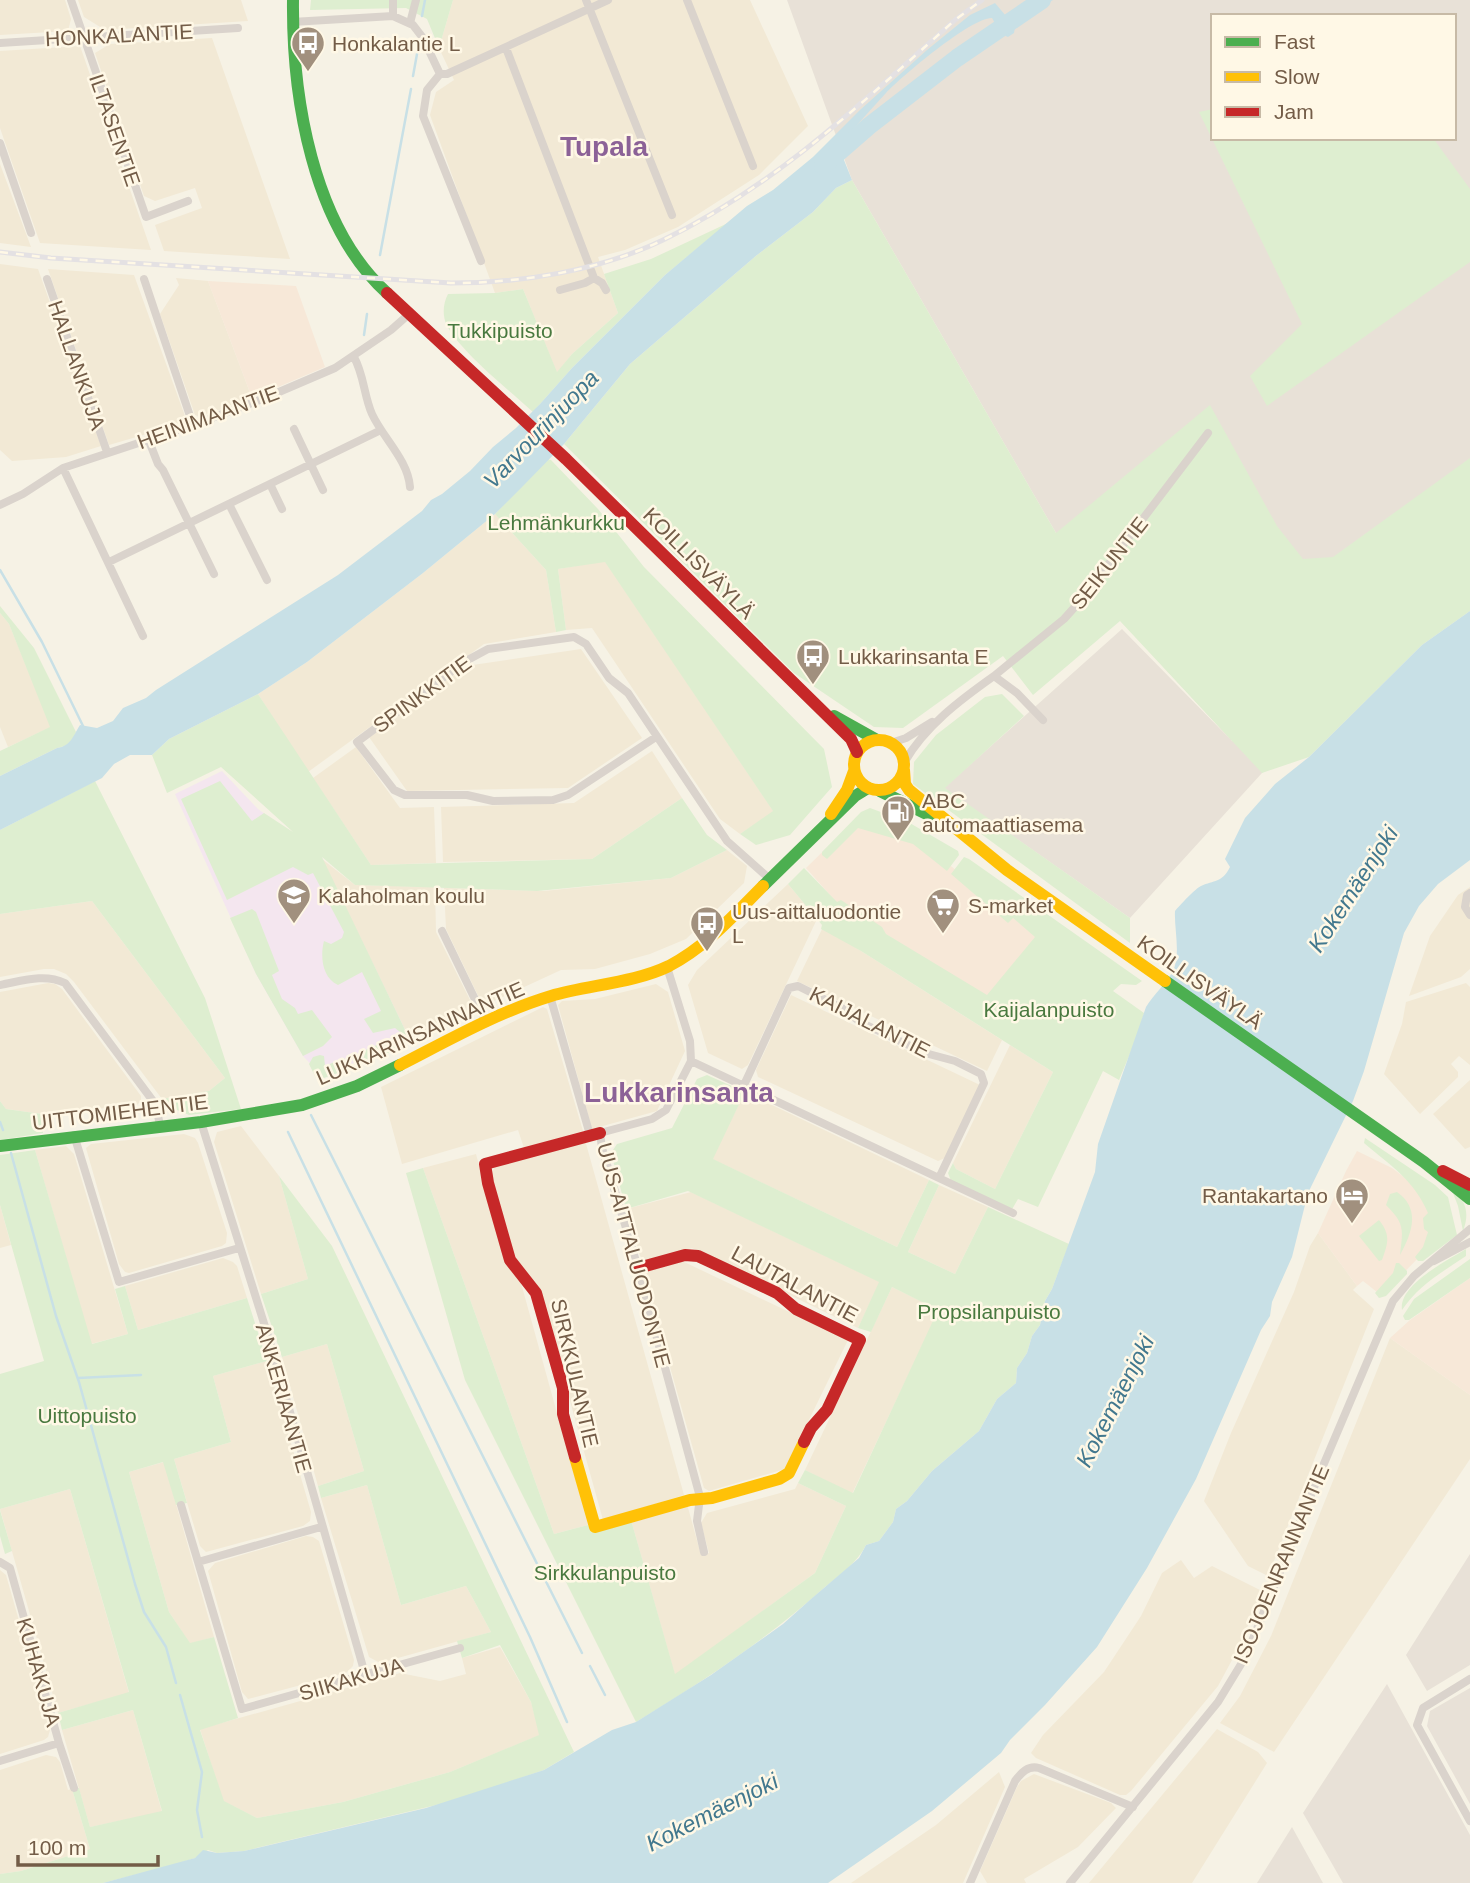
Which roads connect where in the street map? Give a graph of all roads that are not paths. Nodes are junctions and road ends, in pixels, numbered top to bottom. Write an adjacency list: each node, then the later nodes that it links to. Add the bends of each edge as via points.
1 (71, 0): 12 (street, ILTASENTIE)
2 (293, 0): 9 (street, KOILLISVÄYLÄ)
3 (393, 0): 8 (street)
4 (416, 0): 10 (street)
5 (608, 0): 7 (street)
6 (687, 0): 17 (street)
7 (588, 4): 14 (street); 19 (street)
8 (393, 16): 9 (street); 10 (street)
9 (292, 22): 27 (street, KOILLISVÄYLÄ, via 297,87 310,158 349,247 371,279)
10 (410, 23): 15 (street, via 423,38)
11 (238, 28): 12 (street, HONKALANTIE)
12 (83, 37): 13 (street, HONKALANTIE); 18 (street, ILTASENTIE, via 146,217)
13 (0, 43)
14 (506, 48): 15 (street); 22 (street)
15 (440, 74): 21 (street, via 427,90 423,116)
16 (0, 143): 20 (street)
17 (753, 166)
18 (188, 201)
19 (672, 215)
20 (31, 233)
21 (481, 261)
22 (594, 278): 25 (street); 26 (street)
23 (47, 279): 34 (street, HALLANKUJA)
24 (144, 279): 29 (street)
25 (560, 289)
26 (606, 290)
27 (408, 315): 28 (street, HEINIMAANTIE); 49 (street, KOILLISVÄYLÄ, via 517,412)
28 (354, 357): 29 (street, HEINIMAANTIE, via 316,377); 31 (street, via 367,401)
29 (193, 425): 33 (street, HEINIMAANTIE)
30 (294, 429): 35 (street)
31 (382, 430): 35 (street); 38 (street, via 408,473)
32 (1209, 433): 48 (street, SEIKUNTIE, via 1082,599)
33 (149, 441): 34 (street, HEINIMAANTIE); 43 (street)
34 (107, 452): 36 (street, HEINIMAANTIE)
35 (311, 464): 37 (street); 39 (street)
36 (63, 468): 41 (street, HEINIMAANTIE); 44 (street)
37 (270, 484): 40 (street); 42 (street)
38 (410, 487)
39 (323, 490)
40 (229, 504): 43 (street); 46 (street)
41 (0, 505)
42 (282, 509)
43 (189, 523): 44 (street); 45 (street)
44 (109, 562): 47 (street)
45 (214, 574)
46 (267, 580)
47 (143, 636)
48 (993, 676): 50 (street, SEIKUNTIE); 51 (street)
49 (816, 704): 53 (street, KOILLISVÄYLÄ); 55 (street, KOILLISVÄYLÄ, via 851,739)
50 (944, 715): 54 (street, SEIKUNTIE); 56 (street, SEIKUNTIE, via 924,735)
51 (1043, 720)
52 (656, 737): 52 (street, SPINKKITIE, via 628,693 609,678 586,643 574,637 488,649 357,742 394,790 405,795 553,800 568,795); 61 (street, SPINKKITIE, via 727,841)
53 (877, 740): 54 (street); 55 (street)
54 (891, 743): 56 (street, via 901,753)
55 (857, 752): 57 (street)
56 (904, 767): 58 (street, via 895,785); 59 (street, KOILLISVÄYLÄ, via 909,790)
57 (854, 771): 58 (street, via 859,781); 60 (street, LUKKARINSANNANTIE, via 847,790)
58 (874, 790): 59 (street, KOILLISVÄYLÄ, via 890,794); 60 (street, LUKKARINSANNANTIE, via 855,796)
59 (956, 831): 77 (street, KOILLISVÄYLÄ)
60 (812, 840): 61 (street, LUKKARINSANNANTIE)
61 (771, 880): 65 (street, LUKKARINSANNANTIE, via 691,953)
62 (1470, 893): 63 (street, via 1465,907)
63 (1470, 915)
64 (442, 931): 68 (street)
65 (667, 967): 67 (street, LUKKARINSANNANTIE); 69 (street, via 690,1041)
66 (0, 985): 73 (street, via 39,978 65,983 156,1105)
67 (550, 996): 68 (street, LUKKARINSANNANTIE); 74 (street)
68 (486, 1022): 71 (street, LUKKARINSANNANTIE, via 357,1086 302,1105)
69 (691, 1060): 70 (street); 74 (street, UUS-AITTALUODONTIE, via 666,1110 652,1119)
70 (744, 1085): 78 (street); 78 (street, KAIJALANTIE, via 789,988 798,986 925,1054 981,1073 984,1083)
71 (244, 1115): 72 (street, UITTOMIEHENTIE)
72 (201, 1122): 73 (street, UITTOMIEHENTIE); 84 (street, ANKERIAANTIE)
73 (160, 1126): 75 (street, UITTOMIEHENTIE)
74 (595, 1134): 86 (street, UUS-AITTALUODONTIE); 87 (street, SIRKKULANTIE, via 485,1164 510,1260 536,1293 595,1527)
75 (74, 1135): 76 (street, UITTOMIEHENTIE); 84 (street, via 119,1282)
76 (0, 1146)
77 (1424, 1162): 79 (street, KOILLISVÄYLÄ); 80 (street, KOILLISVÄYLÄ)
78 (939, 1178): 81 (street)
79 (1470, 1185)
80 (1470, 1199)
81 (1013, 1213)
82 (1470, 1228): 85 (street, ISOJOENRANNANTIE)
83 (1470, 1242): 85 (street, ISOJOENRANNANTIE)
84 (239, 1248): 89 (street, ANKERIAANTIE)
85 (1434, 1261): 99 (street, ISOJOENRANNANTIE, via 1403,1287 1383,1322 1246,1656 1217,1702)
86 (638, 1268): 87 (street, UUS-AITTALUODONTIE); 87 (street, LAUTALANTIE, via 685,1255 698,1256 777,1293 796,1310 860,1340 827,1410 811,1428 789,1473 712,1498)
87 (700, 1497): 90 (street, UUS-AITTALUODONTIE, via 697,1521)
88 (181, 1505): 92 (street)
89 (321, 1527): 92 (street); 94 (street, ANKERIAANTIE)
90 (705, 1552)
91 (0, 1562): 96 (street, KUHAKUJA, via 10,1568)
92 (198, 1562): 94 (street, SIIKAKUJA, via 242,1709)
93 (460, 1648): 94 (street, SIIKAKUJA)
94 (365, 1674)
95 (1470, 1679): 100 (street, via 1423,1708 1417,1725)
96 (59, 1743): 97 (street); 98 (street, KUHAKUJA)
97 (0, 1761)
98 (74, 1787)
99 (1133, 1807): 101 (street, via 1039,1768 1028,1768 1015,1781); 102 (street, ISOJOENRANNANTIE)
100 (1470, 1821)
101 (970, 1883)
102 (1070, 1883)

